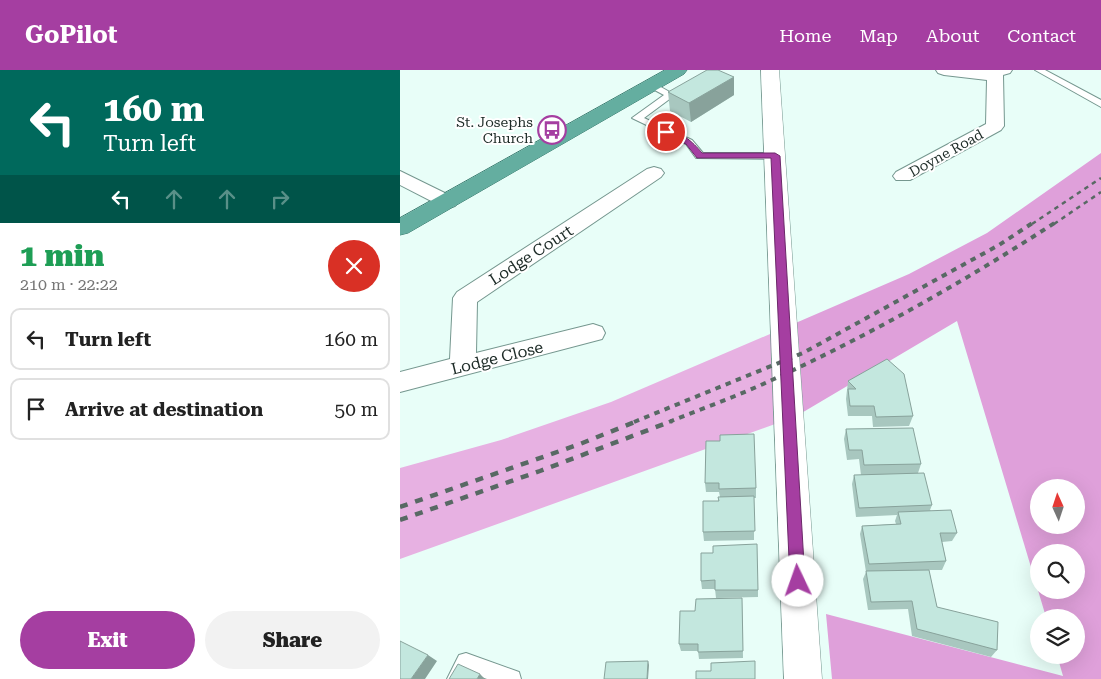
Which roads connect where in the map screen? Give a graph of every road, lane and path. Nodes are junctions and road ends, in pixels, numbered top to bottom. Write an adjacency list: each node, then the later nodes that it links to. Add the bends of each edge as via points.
1 (678, 70): 6 (highway)
2 (770, 70): 8 (street)
3 (944, 70): 5 (street, via 972,75)
4 (1040, 70): 7 (lane)
5 (1000, 72): 10 (street, Doyne Road, via 994,126)
6 (652, 85): 8 (lane, via 670,95 637,118 689,142 700,156); 12 (highway)
7 (1101, 104)
8 (775, 156): 19 (street)
9 (654, 174): 15 (street, Lodge Court, via 465,298)
10 (903, 176)
11 (400, 177): 12 (street)
12 (448, 202): 13 (highway)
13 (400, 228)
14 (593, 333): 15 (street, Lodge Close)
15 (463, 367): 16 (street, Lodge Close)
16 (400, 382)
17 (456, 679): 18 (lane, via 466,662)
18 (512, 679)
19 (803, 679)

